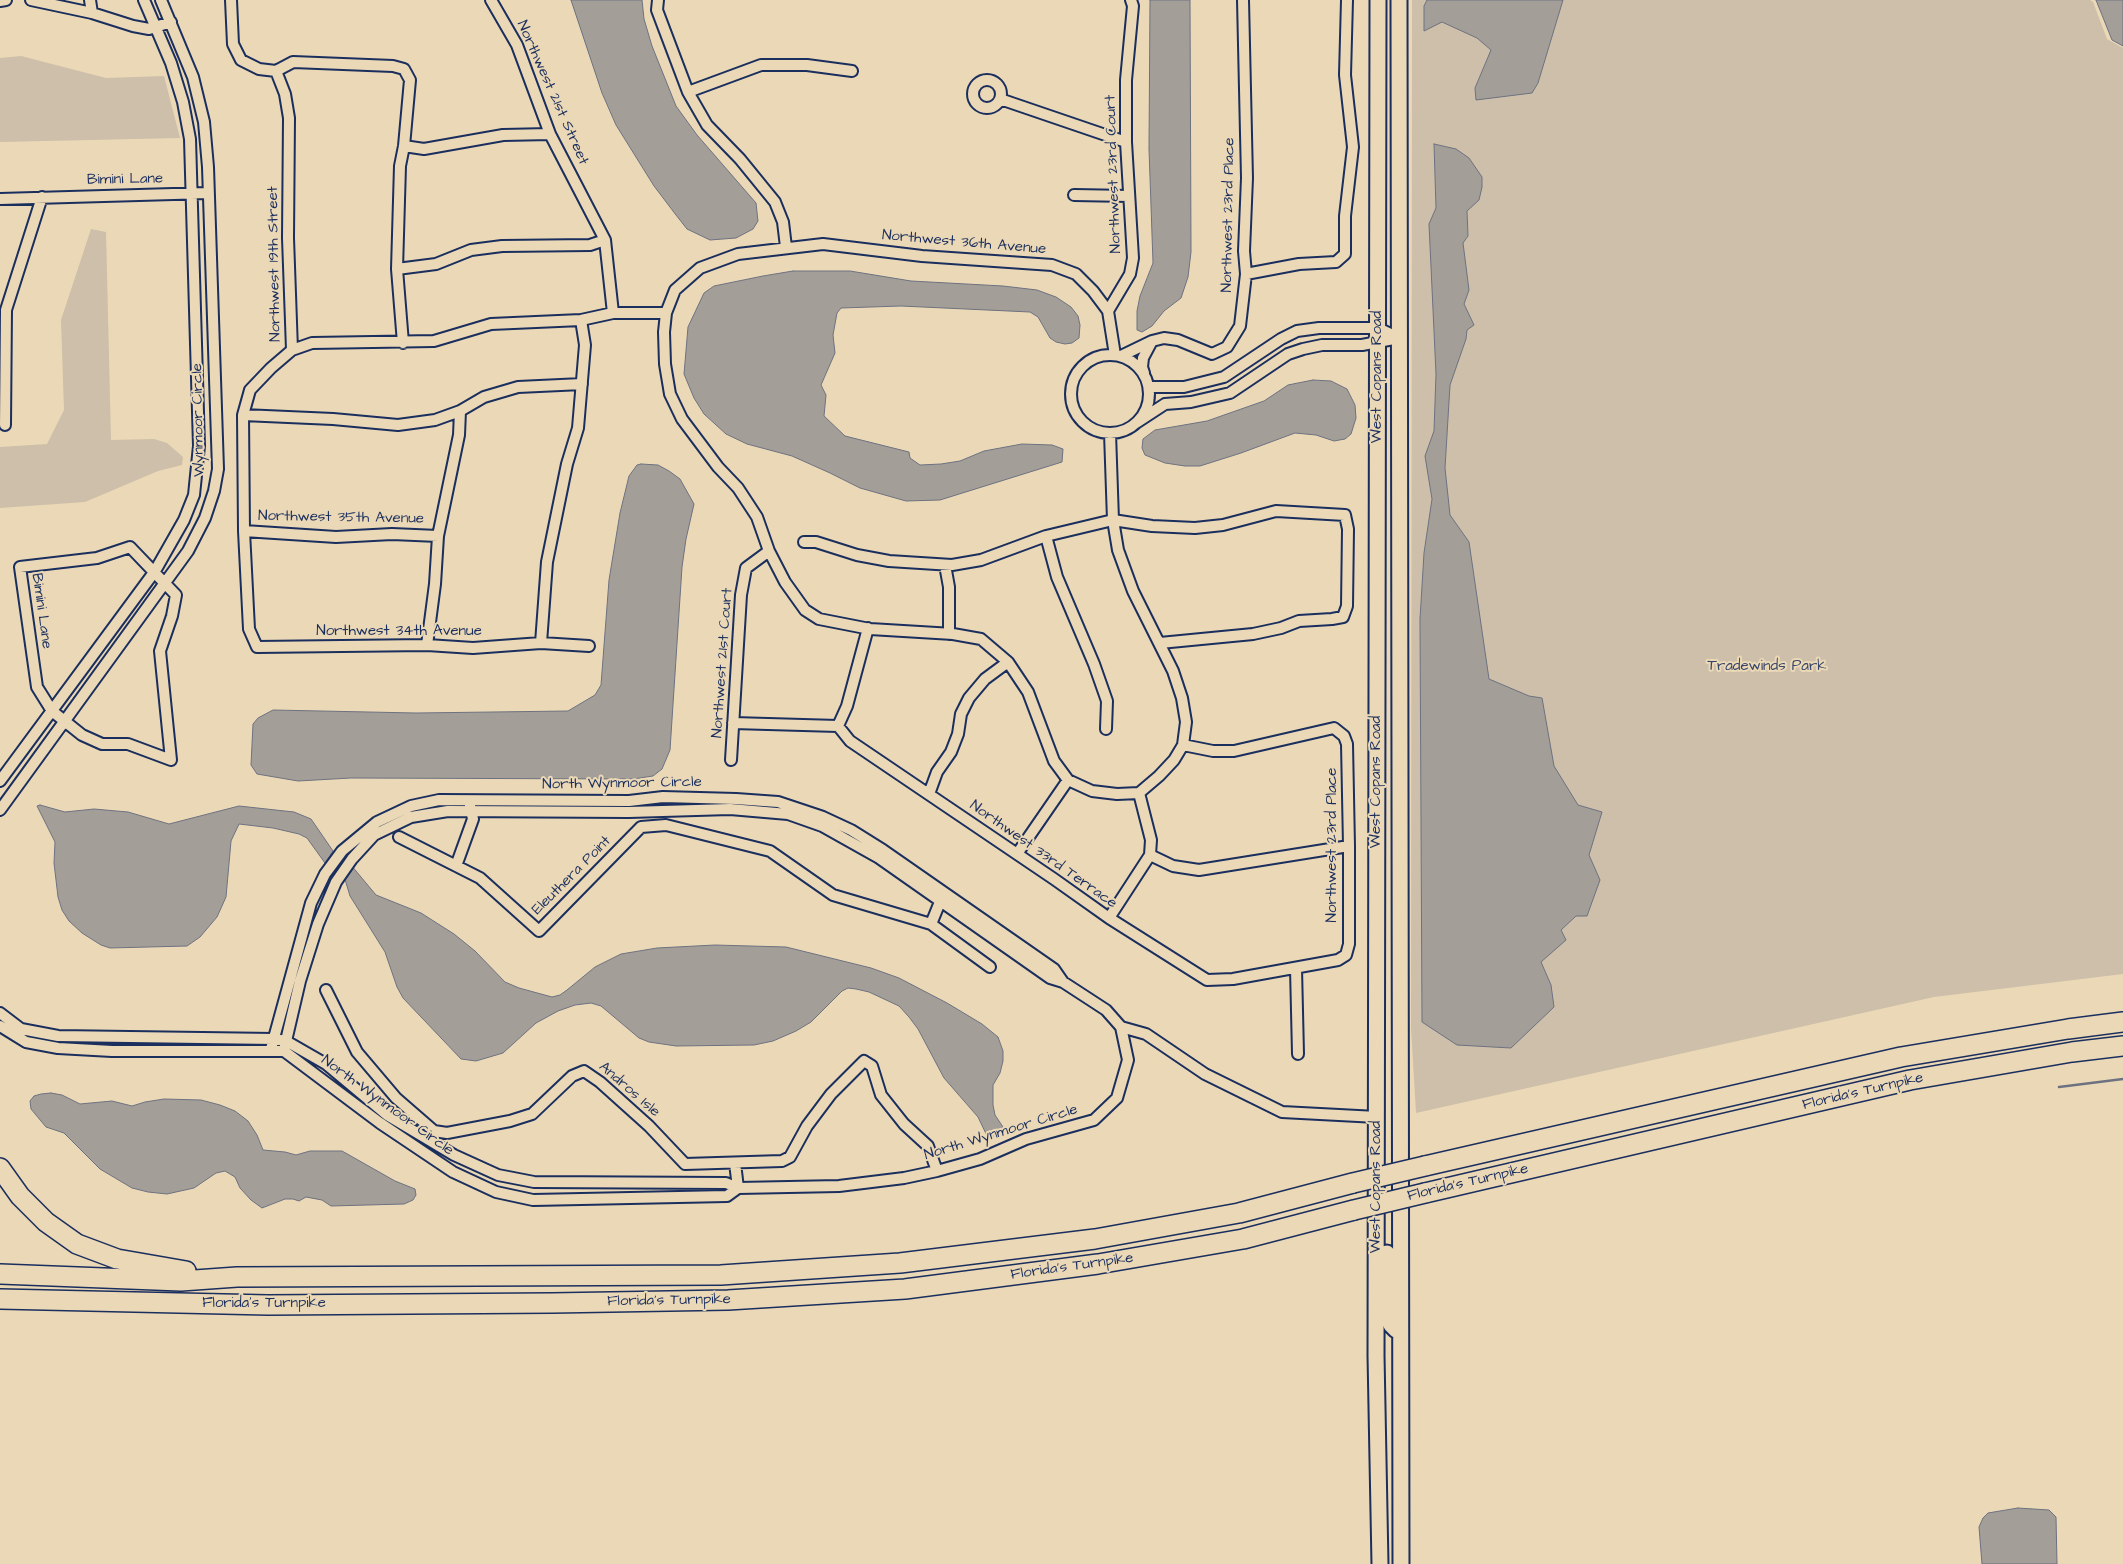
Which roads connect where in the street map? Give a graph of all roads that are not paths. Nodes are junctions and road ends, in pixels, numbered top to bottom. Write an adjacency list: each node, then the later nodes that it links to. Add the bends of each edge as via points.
1 (6, 0): 14 (street)
2 (31, 0): 15 (street)
3 (90, 0): 15 (street)
4 (144, 0): 17 (street, Wynmoor Circle)
5 (161, 0): 16 (street, Wynmoor Circle)
6 (231, 0): 19 (street, via 233,44 241,60 259,69)
7 (491, 0): 24 (street, Northwest 21st Street, via 517,44)
8 (658, 0): 22 (street, via 657,10)
9 (1131, 0): 25 (street, Northwest 23rd Court)
10 (1243, 0): 36 (street, Northwest 23rd Place)
11 (1347, 0): 36 (street, via 1345,75 1353,147 1345,216 1345,254 1336,262 1299,264)
12 (1378, 0): 20 (main road, West Copans Road)
13 (1399, 0): 21 (main road, West Copans Road)
14 (0, 1)
15 (92, 13): 17 (street, via 133,26)
16 (171, 22): 17 (street); 28 (street, Wynmoor Circle, via 193,76 204,122)
17 (156, 28): 27 (street, Wynmoor Circle, via 183,102 190,139)
18 (852, 70): 22 (street, via 807,65 761,65)
19 (276, 71): 26 (street, via 293,62 404,69 410,80); 47 (street, Northwest 19th Street, via 285,94 288,118)
20 (1378, 71): 21 (main road); 42 (main road, West Copans Road)
21 (1399, 71): 43 (main road, West Copans Road)
22 (688, 92): 34 (street, via 707,125 740,158 775,202 783,222)
23 (1000, 99): 25 (street)
24 (550, 134): 26 (street, via 503,135 424,149); 33 (street, Northwest 21st Street)
25 (1126, 142): 30 (street, Northwest 23rd Court)
26 (404, 146): 35 (street, via 400,166)
27 (192, 193): 28 (street, Bimini Lane); 31 (street, Bimini Lane); 66 (street, Wynmoor Circle, via 199,451 194,494 184,520)
28 (208, 193): 67 (street, Wynmoor Circle, via 218,469 205,518 188,551)
29 (1074, 195): 30 (street)
30 (1129, 196): 37 (street, Northwest 23rd Court, via 1133,258 1130,274)
31 (42, 197): 32 (street, Bimini Lane); 57 (street, via 6,310)
32 (0, 199)
33 (604, 240): 35 (street, via 590,245 502,246 471,250 436,264); 38 (street, Northwest 21st Street)
34 (786, 247): 37 (street, Northwest 36th Avenue, via 823,244 922,256 1052,265 1076,274); 39 (street, via 738,254 700,268 675,290)
35 (397, 269): 45 (street)
36 (1246, 274): 44 (street, Northwest 23rd Place, via 1240,326 1227,347 1212,354 1178,340 1164,338)
37 (1108, 312): 48 (street, Northwest 36th Avenue)
38 (613, 313): 39 (street); 40 (street)
39 (666, 313): 64 (street, via 665,356 670,394 682,419 757,516)
40 (581, 320): 45 (street, via 491,324 434,341); 51 (street, via 585,345)
41 (1297, 331): 42 (street, via 1319,328); 46 (street); 50 (street, via 1224,377)
42 (1378, 336): 43 (street); 43 (street); 46 (street); 97 (main road, West Copans Road)
43 (1399, 338): 98 (main road, West Copans Road)
44 (1152, 341): 48 (street, Northwest 23rd Place); 49 (street, via 1143,358)
45 (403, 343): 47 (street, via 312,344)
46 (1304, 349): 53 (street, via 1288,354 1230,393)
47 (292, 350): 55 (street, Northwest 19th Street, via 250,390)
48 (1118, 356): 49 (street, via 1130,360); 58 (street, via 1093,358 1077,373 1072,385 1071,398 1081,420 1099,432)
49 (1145, 375): 52 (street)
50 (1206, 381): 52 (street, via 1184,387); 53 (street)
51 (582, 384): 54 (street, via 518,387 484,398); 71 (street, via 578,428 546,562)
52 (1149, 387): 56 (street, via 1146,407)
53 (1208, 398): 56 (street, via 1165,404)
54 (460, 411): 55 (street, via 435,420 398,425); 61 (street, via 459,435)
55 (243, 415): 60 (street, Northwest 19th Street)
56 (1136, 423): 58 (street, via 1128,429)
57 (5, 425)
58 (1110, 433): 59 (street)
59 (1113, 520): 62 (street); 70 (street, via 1118,550 1133,591); 70 (street, via 1195,528 1223,525 1276,511 1345,516 1348,529 1347,606 1343,617 1299,621 1252,634)
60 (244, 531): 61 (street, Northwest 35th Avenue, via 336,536); 74 (street, Northwest 19th Street, via 249,628)
61 (438, 536): 72 (street)
62 (1046, 536): 65 (street, via 981,560); 80 (street, via 1057,576 1107,701)
63 (804, 542): 65 (street, via 816,542 889,561)
64 (769, 550): 68 (street, via 785,582 805,610 819,619); 78 (street, Northwest 21st Court, via 746,568 741,595)
65 (945, 565): 69 (street, via 949,587)
66 (155, 571): 67 (street); 76 (street, Wynmoor Circle); 76 (street, Bimini Lane, via 130,547 97,558 20,567 36,688)
67 (165, 582): 77 (street, Wynmoor Circle); 77 (street, via 176,595 160,651 171,760 128,744 102,744 82,735)
68 (868, 628): 69 (street); 79 (street)
69 (949, 634): 75 (street, via 981,639)
70 (1160, 643): 81 (street, via 1174,671 1182,698 1186,722)
71 (541, 644): 72 (street, Northwest 34th Avenue, via 473,648); 73 (street, Northwest 34th Avenue)
72 (427, 645): 74 (street, Northwest 34th Avenue)
73 (589, 646)
74 (257, 648)
75 (1008, 662): 83 (street, via 1028,692 1054,761); 86 (street, via 985,679 969,698 960,714 958,734)
76 (52, 711): 77 (street); 84 (street, Wynmoor Circle)
77 (64, 720): 89 (street, Wynmoor Circle)
78 (733, 723): 79 (street); 82 (street, Northwest 21st Court)
79 (838, 726): 86 (street, Northwest 33rd Terrace, via 850,741)
80 (1106, 728)
81 (1183, 745): 85 (street, via 1174,760); 93 (street, Northwest 23rd Place, via 1234,751 1334,728 1344,736 1347,744)
82 (731, 760)
83 (1068, 780): 85 (street, via 1092,791); 94 (street)
84 (0, 781)
85 (1138, 792): 95 (street, via 1151,840)
86 (929, 794): 94 (street, Northwest 33rd Terrace)
87 (663, 797): 88 (street, North Wynmoor Circle); 90 (street); 99 (street, North Wynmoor Circle, via 778,802 823,817 883,850)
88 (469, 806): 90 (street, North Wynmoor Circle, via 629,812); 96 (street, via 473,819); 110 (street, North Wynmoor Circle, via 439,800 412,806 377,822 342,851 325,874 311,903); 111 (street, North Wynmoor Circle, via 411,817 374,835 352,859 336,882 318,924)
89 (0, 810)
90 (666, 810): 91 (street); 99 (street, North Wynmoor Circle, via 730,809 788,814 822,826)
91 (666, 825): 96 (street, Eleuthera Point, via 641,827 539,931 480,878); 101 (street, Eleuthera Point, via 770,851 833,895)
92 (400, 837): 96 (street, Eleuthera Point)
93 (1349, 846): 95 (street, via 1199,870 1173,866); 102 (street, Northwest 23rd Place, via 1349,944)
94 (1017, 854): 100 (street, Northwest 33rd Terrace)
95 (1150, 855): 100 (street)
96 (456, 866)
97 (1378, 872): 98 (main road); 117 (main road, West Copans Road)
98 (1400, 873): 128 (main road, West Copans Road)
99 (942, 897): 101 (street); 109 (street, North Wynmoor Circle, via 1054,969 1062,982 1106,1010)
100 (1109, 918): 104 (street, Northwest 33rd Terrace, via 1207,980)
101 (931, 924): 103 (street, Eleuthera Point)
102 (1346, 955): 104 (street, Northwest 33rd Terrace, via 1338,960)
103 (990, 967)
104 (1296, 968): 114 (street)
105 (326, 990): 115 (street, Andros Isle, via 357,1052)
106 (0, 1013): 110 (street, North Wynmoor Circle, via 21,1029 58,1036)
107 (2123, 1022): 124 (highway, Florida's Turnpike, bridge, via 1901,1057 1353,1183 1239,1213 1095,1239 900,1263 721,1275)
108 (0, 1026): 113 (street, North Wynmoor Circle, via 26,1042 58,1048)
109 (1121, 1027): 117 (street, via 1146,1034 1205,1074 1282,1112); 121 (street, North Wynmoor Circle, via 1128,1060 1117,1098 1094,1120 1026,1139 980,1159)
110 (274, 1039): 111 (street, North Wynmoor Circle); 113 (street, North Wynmoor Circle)
111 (285, 1046): 113 (street, North Wynmoor Circle); 116 (street, North Wynmoor Circle, via 326,1064); 118 (street, North Wynmoor Circle)
112 (2123, 1046): 126 (highway, Florida's Turnpike, bridge, via 1910,1080 1424,1193 1243,1239 1098,1264 905,1289 728,1300 552,1303 268,1305)
113 (271, 1049)
114 (1298, 1054)
115 (400, 1101): 116 (street); 119 (street, Andros Isle, via 434,1130 447,1133 532,1114 572,1076 584,1071 649,1126 685,1164)
116 (387, 1115): 118 (street); 122 (street, North Wynmoor Circle, via 454,1155 498,1175 534,1182 726,1183)
117 (1377, 1117): 128 (main road, via 1385,1146 1387,1286 1392,1325); 129 (main road, West Copans Road)
118 (380, 1123): 122 (street, North Wynmoor Circle, via 453,1172 496,1192 533,1200 727,1196)
119 (735, 1163): 121 (street, Andros Isle, via 790,1158 816,1113 864,1062 872,1066 881,1095 904,1124 928,1146); 122 (street)
120 (0, 1168): 124 (highway, via 20,1196 46,1222 78,1244 117,1259)
121 (936, 1171): 122 (street, North Wynmoor Circle, via 839,1186)
122 (738, 1188)
123 (0, 1274): 124 (highway, Florida's Turnpike, via 181,1281)
124 (237, 1277)
125 (0, 1299): 126 (highway, Florida's Turnpike)
126 (47, 1301): 127 (highway)
127 (0, 1306)
128 (1401, 1335): 130 (main road, West Copans Road)
129 (1376, 1355): 130 (main road, via 1392,1366 1392,1418); 131 (main road, West Copans Road)
130 (1402, 1443): 132 (main road, West Copans Road)
131 (1380, 1564)
132 (1401, 1564)

